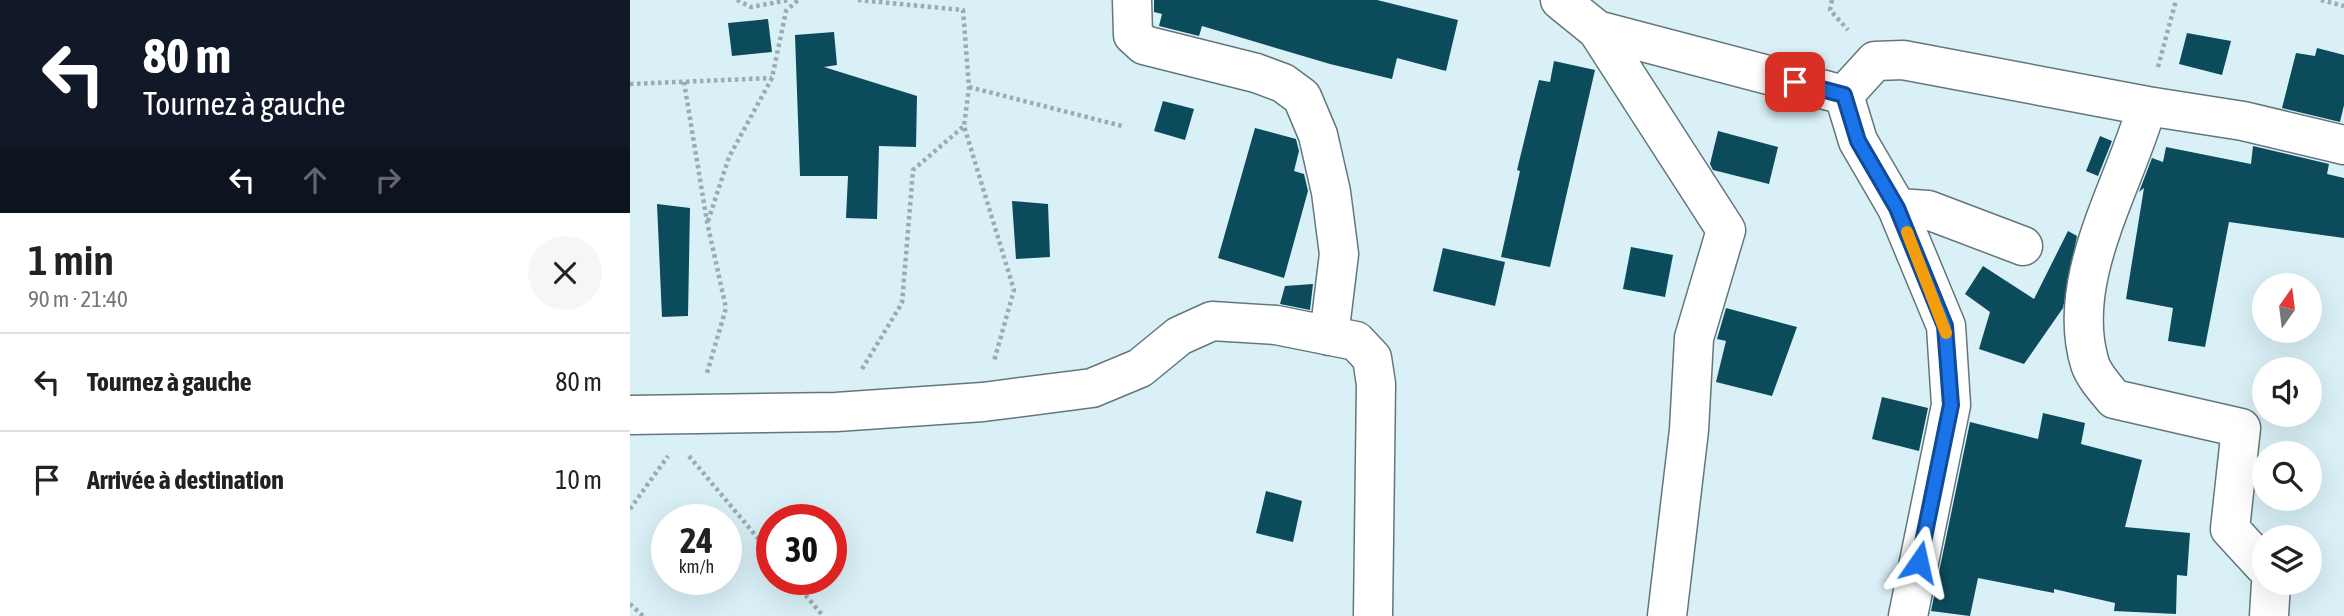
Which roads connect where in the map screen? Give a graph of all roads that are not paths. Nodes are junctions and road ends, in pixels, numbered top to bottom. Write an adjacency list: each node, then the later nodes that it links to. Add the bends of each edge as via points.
1 (1132, 0): 9 (street, via 1133,35 1144,45 1256,73 1283,83 1302,97 1318,135 1339,254)
2 (1560, 0): 3 (street)
3 (1597, 30): 4 (street); 14 (street, via 1726,230 1695,338)
4 (1844, 95): 5 (street, via 1875,61 1903,60); 7 (street, via 1858,141)
5 (2147, 106): 6 (street, via 2243,121); 11 (street, via 2083,293 2091,366 2114,399 2241,428 2230,529)
6 (2344, 145)
7 (1897, 208): 8 (street, via 1928,210); 15 (street, via 1945,326 1951,405)
8 (2023, 246)
9 (1329, 336): 10 (street, via 1276,325 1212,321 1179,335 1140,368 1092,388 687,429); 13 (street, via 1356,341 1372,358 1376,398)
10 (630, 415)
11 (2252, 553)
12 (2270, 595): 16 (street)
13 (1373, 616)
14 (1667, 616)
15 (1908, 616)
16 (2269, 616)

